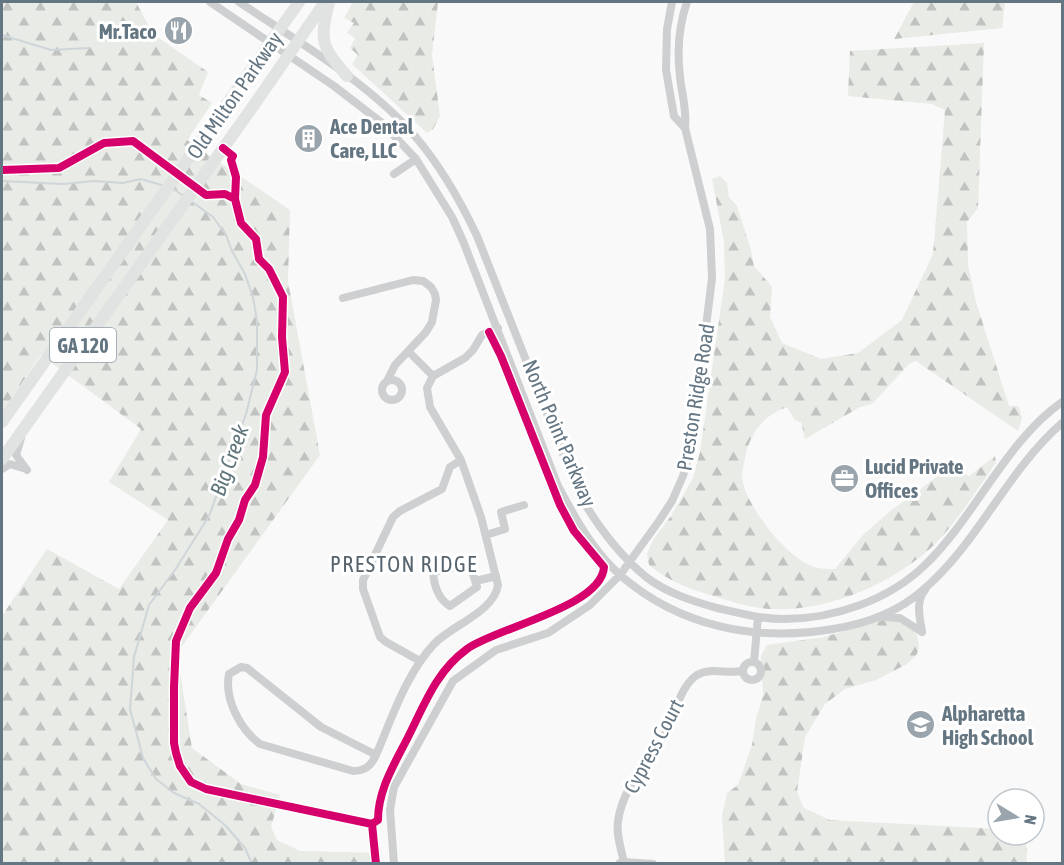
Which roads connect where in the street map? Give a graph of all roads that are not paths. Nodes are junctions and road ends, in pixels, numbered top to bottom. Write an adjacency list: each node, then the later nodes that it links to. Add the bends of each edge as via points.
1 (210, 2): 9 (street, North Point Parkway)
2 (239, 2): 7 (street, North Point Parkway)
3 (299, 2): 7 (highway, Old Milton Parkway / GA 120)
4 (327, 2): 8 (highway, Old Milton Parkway / GA 120); 11 (highway, via 324,42 331,58)
5 (672, 2): 12 (street, Preston Ridge Road, via 666,70 674,116)
6 (687, 2): 12 (street, Preston Ridge Road, via 678,50 687,112)
7 (280, 30): 8 (street, North Point Parkway); 9 (highway, Old Milton Parkway / GA 120)
8 (298, 42): 10 (highway, Old Milton Parkway / GA 120); 11 (street, North Point Parkway)
9 (271, 43): 10 (street, North Point Parkway); 22 (highway, Old Milton Parkway / GA 120)
10 (289, 55): 13 (street, North Point Parkway, via 382,123); 21 (highway, Old Milton Parkway / GA 120)
11 (347, 76): 29 (street, North Point Parkway, via 413,134 463,207 578,492 598,526)
12 (685, 128): 29 (street, Preston Ridge Road, via 710,229 710,305 691,448 683,476 672,501)
13 (416, 159): 14 (street); 16 (street, North Point Parkway, via 452,217)
14 (394, 174)
15 (343, 298): 17 (street, via 413,280 431,287 436,300 432,322)
16 (498, 328): 18 (street, via 482,336 465,358); 30 (street, North Point Parkway, via 558,486 590,540)
17 (408, 351): 18 (street); 19 (street)
18 (433, 376): 25 (street, via 428,388 430,407)
19 (388, 379)
20 (1062, 402): 34 (street, North Point Parkway, via 1015,450 946,544 907,580 840,612 809,618)
21 (28, 421): 24 (highway, Old Milton Parkway / GA 120); 26 (street, via 16,455 27,470 10,464)
22 (2, 422)
23 (1062, 423): 33 (street, North Point Parkway, via 1026,460 951,563)
24 (2, 459)
25 (461, 460): 28 (street); 37 (street, via 450,467 442,489 393,517 363,580 380,637)
26 (2, 469)
27 (524, 505): 28 (street, via 501,512 505,529)
28 (486, 535): 31 (street)
29 (630, 562): 30 (street, Preston Ridge Road); 34 (street, North Point Parkway, via 674,594)
30 (620, 575): 36 (street, North Point Parkway, via 675,611); 42 (street, Preston Ridge Road, via 572,619 548,633 495,650 453,681 394,787 390,810)
31 (496, 576): 32 (street); 37 (street, via 494,598 447,632)
32 (476, 581): 32 (street, via 477,587 450,606 443,602 433,572 470,564)
33 (929, 584): 35 (street, North Point Parkway); 35 (street, via 919,601 922,632 900,618)
34 (758, 617): 36 (street, Cypress Court)
35 (877, 617): 36 (street, North Point Parkway, via 802,634)
36 (755, 633): 38 (street, Cypress Court)
37 (420, 661): 40 (street)
38 (754, 662): 39 (street, via 746,664); 39 (street, Cypress Court, via 761,672 756,679 747,679)
39 (742, 671): 41 (street, Cypress Court, via 698,674 682,693 663,736 622,804 618,823)
40 (376, 755): 40 (street, via 368,768 353,771 260,744 236,713 229,692 229,674 247,668 321,727)
41 (622, 863): 43 (street)
42 (394, 864)
43 (652, 864)

